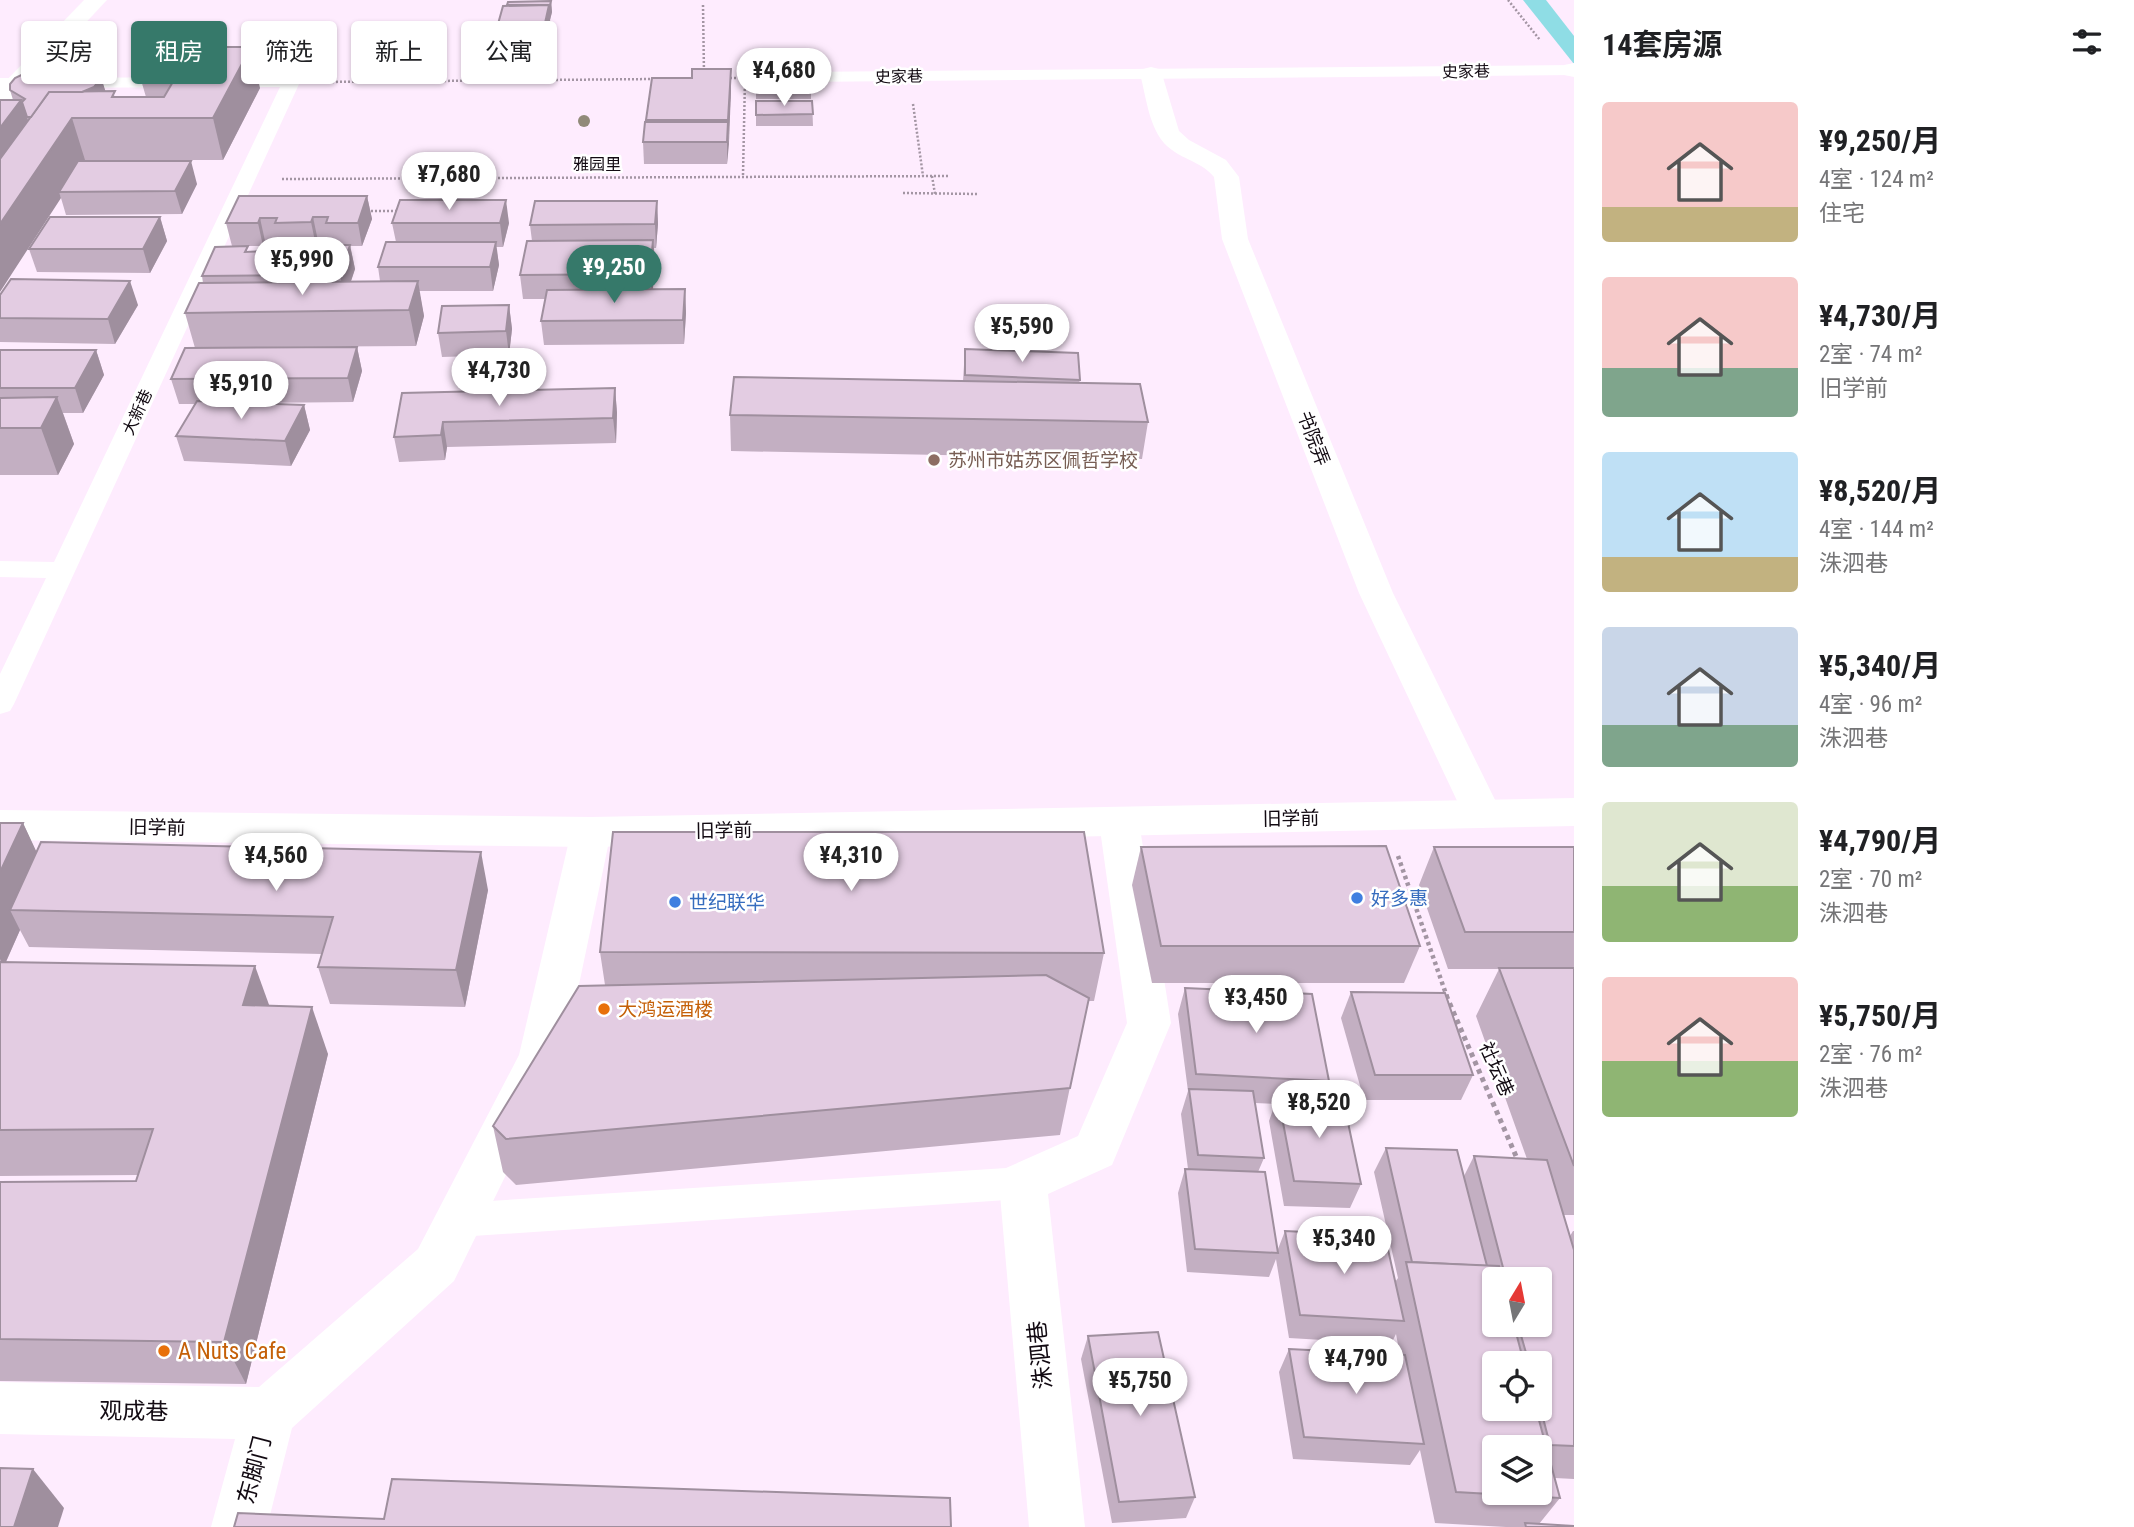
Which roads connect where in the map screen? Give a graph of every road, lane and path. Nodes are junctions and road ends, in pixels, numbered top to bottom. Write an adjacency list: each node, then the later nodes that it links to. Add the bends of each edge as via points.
1 (96, 0): 13 (street)
2 (703, 5): 7 (path)
3 (1573, 70): 4 (lane, 史家巷)
4 (1152, 74): 5 (lane, 史家巷); 30 (street, 书院弄, via 1168,133 1217,165 1226,177 1235,239 1376,593)
5 (910, 76): 6 (lane, 史家巷); 17 (path)
6 (799, 77): 9 (path)
7 (704, 78)
8 (718, 78): 9 (path)
9 (745, 78): 16 (path)
10 (664, 79): 12 (path)
11 (241, 82): 13 (lane)
12 (337, 82)
13 (8, 83): 15 (street)
14 (290, 84): 20 (lane, 大新巷)
15 (0, 101)
16 (743, 175): 17 (path, 雅园里); 20 (path, 雅园里)
17 (923, 176): 18 (path, 雅园里)
18 (932, 176): 19 (path, 雅园里); 22 (path)
19 (948, 176)
20 (246, 179): 27 (lane, 大新巷)
21 (903, 193): 22 (path)
22 (935, 194): 23 (path)
23 (977, 194)
24 (356, 211): 25 (path)
25 (398, 211)
26 (0, 569): 27 (lane)
27 (62, 570): 28 (lane, 大新巷)
28 (0, 704)
29 (1574, 812): 30 (street, 旧学前)
30 (1482, 814): 31 (street, 旧学前)
31 (1384, 816): 32 (street, 旧学前); 35 (path, 社坛巷, via 1438,977)
32 (1119, 822): 34 (street, 旧学前); 36 (street, via 1149,1023 1095,1150)
33 (0, 825): 34 (street, 旧学前)
34 (590, 832): 37 (street, via 541,1056)
35 (1522, 1171)
36 (1023, 1183): 37 (lane); 41 (street, 洙泗巷)
37 (458, 1220): 39 (street, via 436,1265)
38 (0, 1408): 39 (street, 观成巷)
39 (269, 1413): 40 (street, 东脚门)
40 (239, 1527)
41 (1057, 1527)

